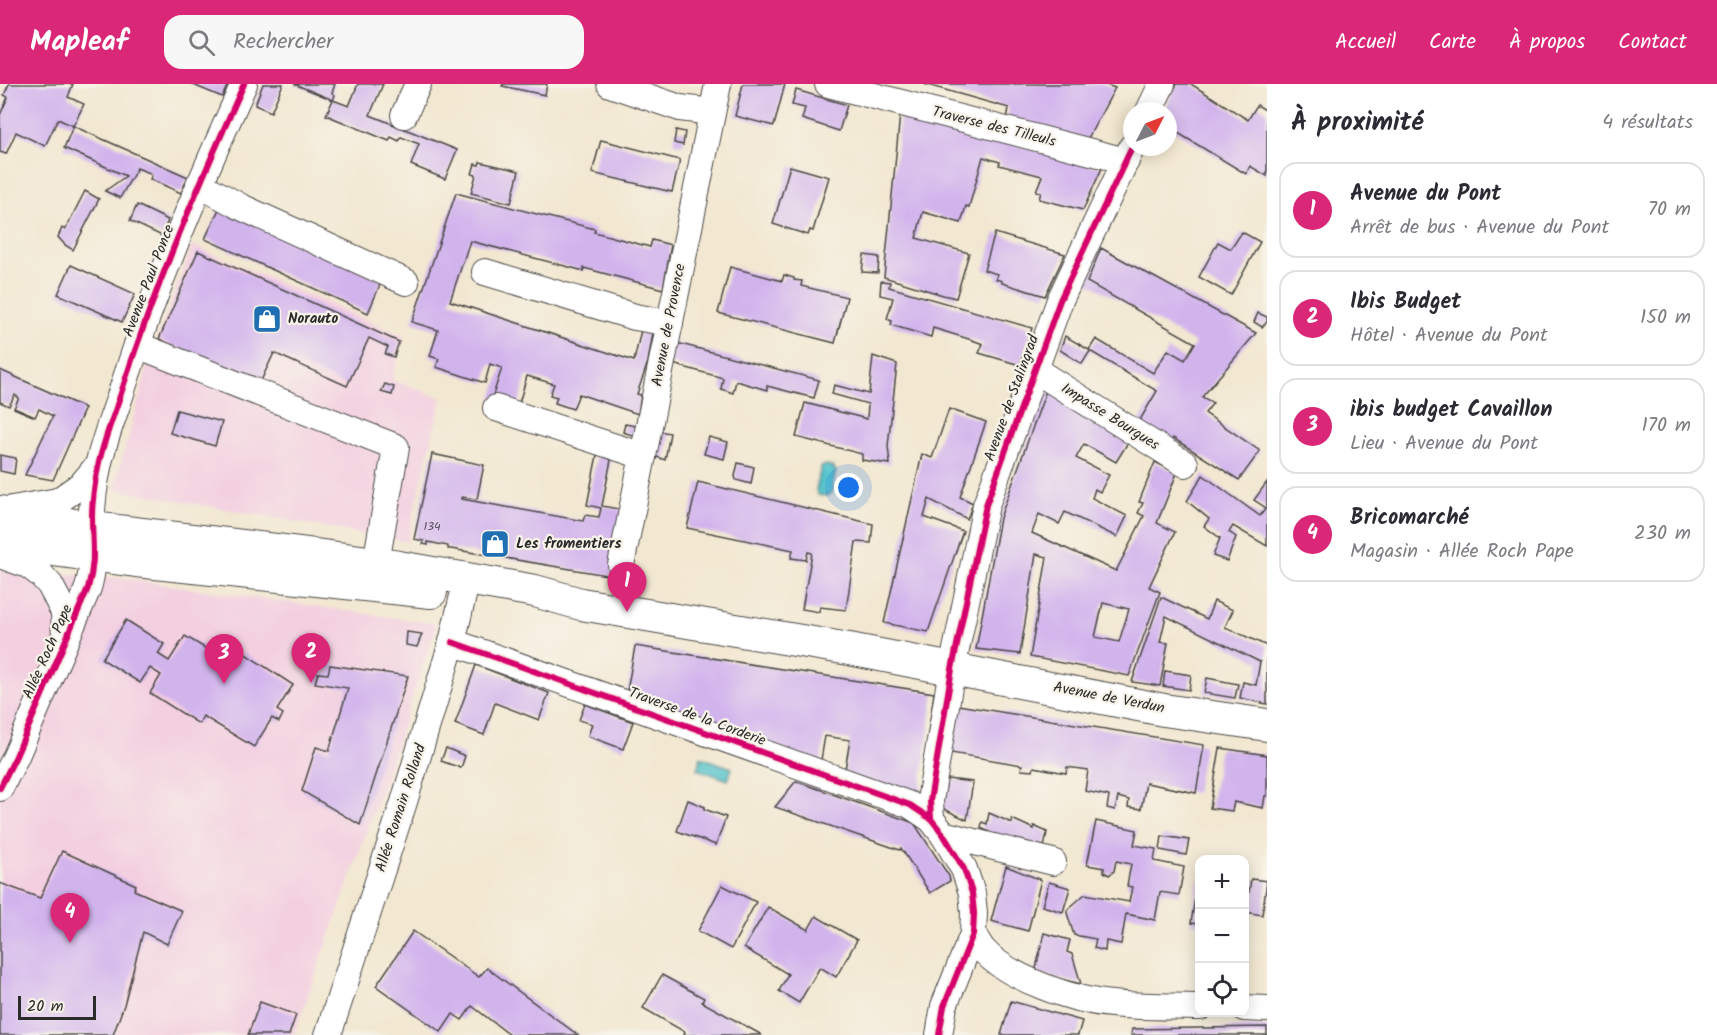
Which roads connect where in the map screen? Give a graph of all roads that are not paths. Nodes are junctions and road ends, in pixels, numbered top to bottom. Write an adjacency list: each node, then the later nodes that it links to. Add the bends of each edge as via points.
1 (244, 84): 12 (street, Avenue Paul Ponce)
2 (418, 84): 9 (street)
3 (610, 84): 8 (street, via 680,108)
4 (717, 84): 8 (street, Avenue de Provence)
5 (828, 84): 10 (street, Traverse des Tilleuls)
6 (1162, 84): 7 (street)
7 (1153, 102)
8 (712, 112): 15 (street, Avenue de Provence)
9 (404, 115)
10 (1123, 153)
11 (1128, 156): 17 (street, Avenue de Stalingrad, via 1060,300)
12 (199, 184): 14 (street); 16 (street, Avenue Paul Ponce)
13 (485, 272): 15 (street, via 635,318)
14 (406, 282)
15 (670, 323): 19 (street, Avenue de Provence)
16 (137, 345): 21 (street, Avenue Paul Ponce); 26 (street, via 396,447)
17 (1035, 370): 20 (street, Impasse Bourgues); 31 (street, Avenue de Stalingrad, via 986,505)
18 (496, 408): 19 (street)
19 (643, 456): 27 (street, Avenue de Provence)
20 (1185, 464)
21 (98, 465): 22 (street, Avenue Paul Ponce, via 82,484 58,501); 23 (street, Avenue Paul Ponce)
22 (0, 512): 23 (main road)
23 (93, 542): 24 (main road); 26 (main road, via 253,547); 28 (main road); 30 (street, Allée Roch Pape, via 93,570)
24 (0, 543)
25 (0, 555): 30 (street, Allée Roch Pape, via 28,565 50,585 64,612)
26 (376, 563): 28 (main road)
27 (621, 565)
28 (466, 587): 29 (street, Allée Romain Rolland); 31 (main road, Avenue de Verdun, via 535,591 581,604)
29 (452, 642): 34 (street, Traverse de la Corderie, via 910,805); 40 (street, Allée Romain Rolland)
30 (65, 643): 33 (street, Allée Roch Pape)
31 (952, 669): 32 (main road, Avenue de Verdun, via 1164,710); 34 (street, Avenue de Stalingrad, via 930,801)
32 (1267, 725)
33 (0, 788)
34 (937, 826): 35 (street); 36 (street, via 964,869 972,893)
35 (1053, 862)
36 (973, 934): 37 (street, via 1005,968 1076,998 1111,1004); 41 (street, via 944,1006)
37 (1195, 1007)
38 (1249, 1008): 39 (street)
39 (1267, 1009)
40 (328, 1035)
41 (939, 1035)

